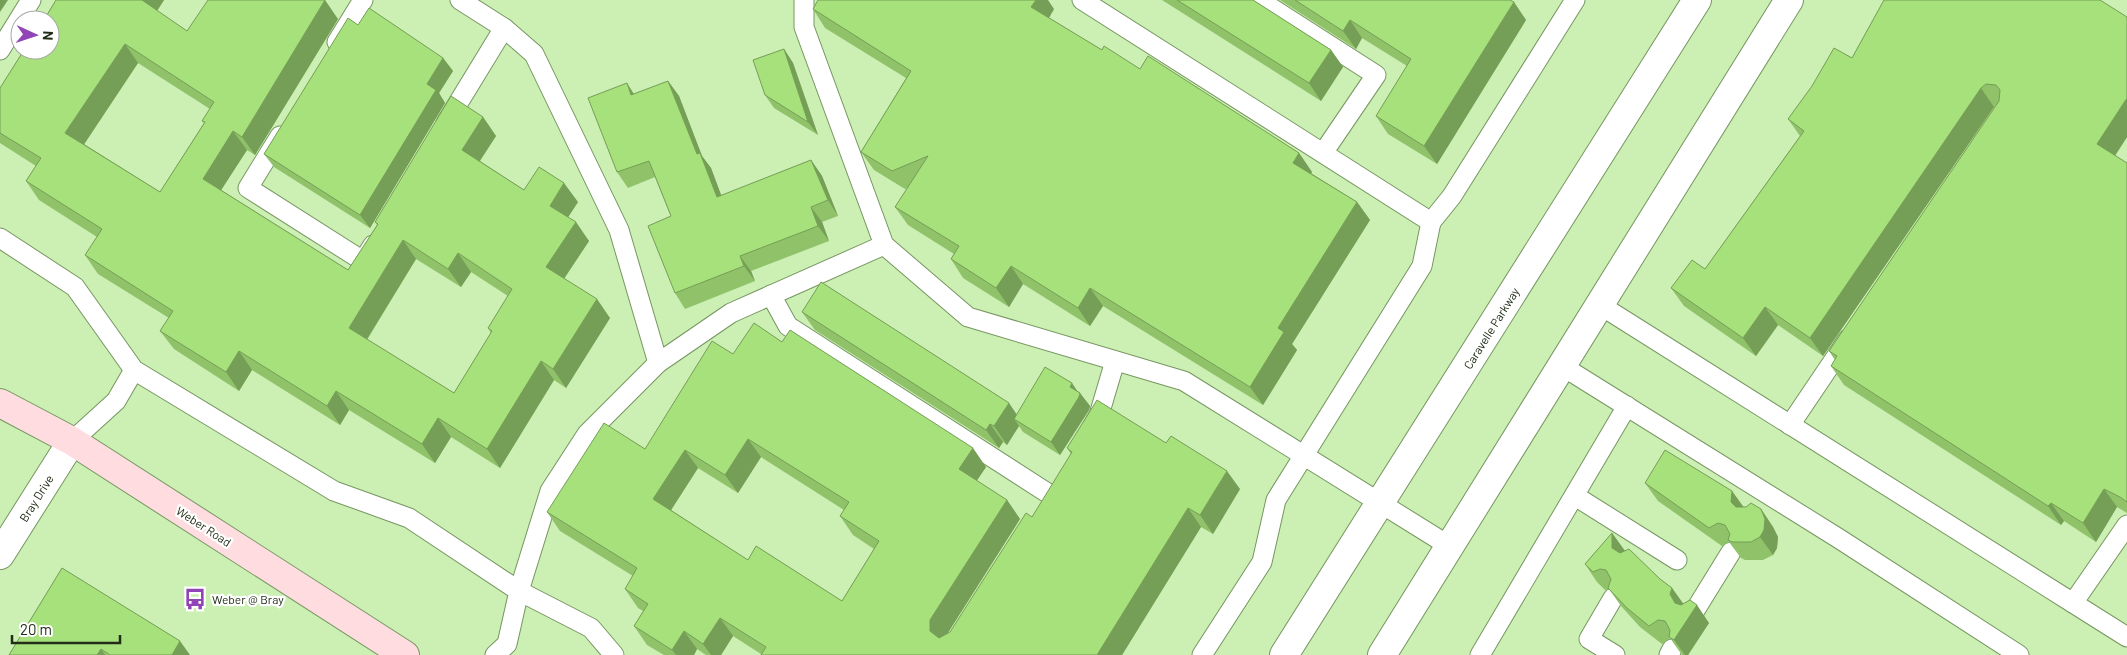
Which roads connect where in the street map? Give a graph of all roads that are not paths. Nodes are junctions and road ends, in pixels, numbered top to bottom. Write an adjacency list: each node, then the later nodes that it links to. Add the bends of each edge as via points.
1 (31, 0): 11 (lane)
2 (363, 0): 12 (lane)
3 (460, 0): 10 (lane)
4 (804, 0): 19 (lane, via 804,26)
5 (1082, 0): 15 (lane)
6 (1259, 0): 15 (lane, via 1376,75)
7 (1575, 0): 16 (lane, via 1452,196)
8 (1697, 0): 34 (street, Caravelle Parkway)
9 (1789, 0): 21 (street)
10 (504, 28): 14 (lane); 24 (lane, via 534,54 619,230)
11 (0, 50)
12 (326, 60)
13 (290, 119): 17 (lane, via 248,188 363,261)
14 (438, 136)
15 (1323, 152): 16 (lane)
16 (1431, 222): 32 (lane, via 1422,266)
17 (383, 227)
18 (0, 238): 26 (lane, via 75,288)
19 (884, 245): 20 (lane); 23 (lane, via 968,317)
20 (771, 295): 24 (lane, via 730,313); 35 (lane, via 788,326 1054,486)
21 (1600, 305): 25 (street); 29 (lane)
22 (1857, 326): 29 (lane)
23 (1115, 360): 30 (lane, via 1099,416); 32 (lane, via 1184,381)
24 (658, 363): 41 (lane, via 587,434 550,491)
25 (1562, 366): 28 (lane); 37 (street)
26 (134, 370): 31 (lane, via 116,401); 41 (lane, via 334,491 409,518)
27 (0, 403): 31 (main road, Weber Road)
28 (1627, 406): 33 (lane); 54 (lane, via 1762,501)
29 (1790, 425): 43 (lane)
30 (1084, 439)
31 (72, 441): 39 (street, Bray Drive); 46 (main road, Weber Road)
32 (1303, 455): 34 (lane); 49 (lane, via 1276,500 1262,562)
33 (1574, 496): 40 (lane, via 1642,547); 52 (lane)
34 (1380, 504): 37 (lane); 50 (street, Caravelle Parkway)
35 (1039, 511)
36 (2127, 525): 43 (lane)
37 (1451, 547): 51 (street)
38 (1731, 552): 44 (lane, via 1705,578)
39 (0, 555)
40 (1677, 560)
41 (519, 591): 47 (lane, via 507,644); 48 (lane, via 591,628)
42 (1613, 598): 53 (lane, via 1589,639)
43 (2073, 603): 45 (lane)
44 (1694, 612)
45 (2127, 637)
46 (405, 655)
47 (495, 655)
48 (614, 655)
49 (1202, 655)
50 (1284, 655)
51 (1382, 655)
52 (1480, 655)
53 (1615, 655)
54 (2019, 655)

